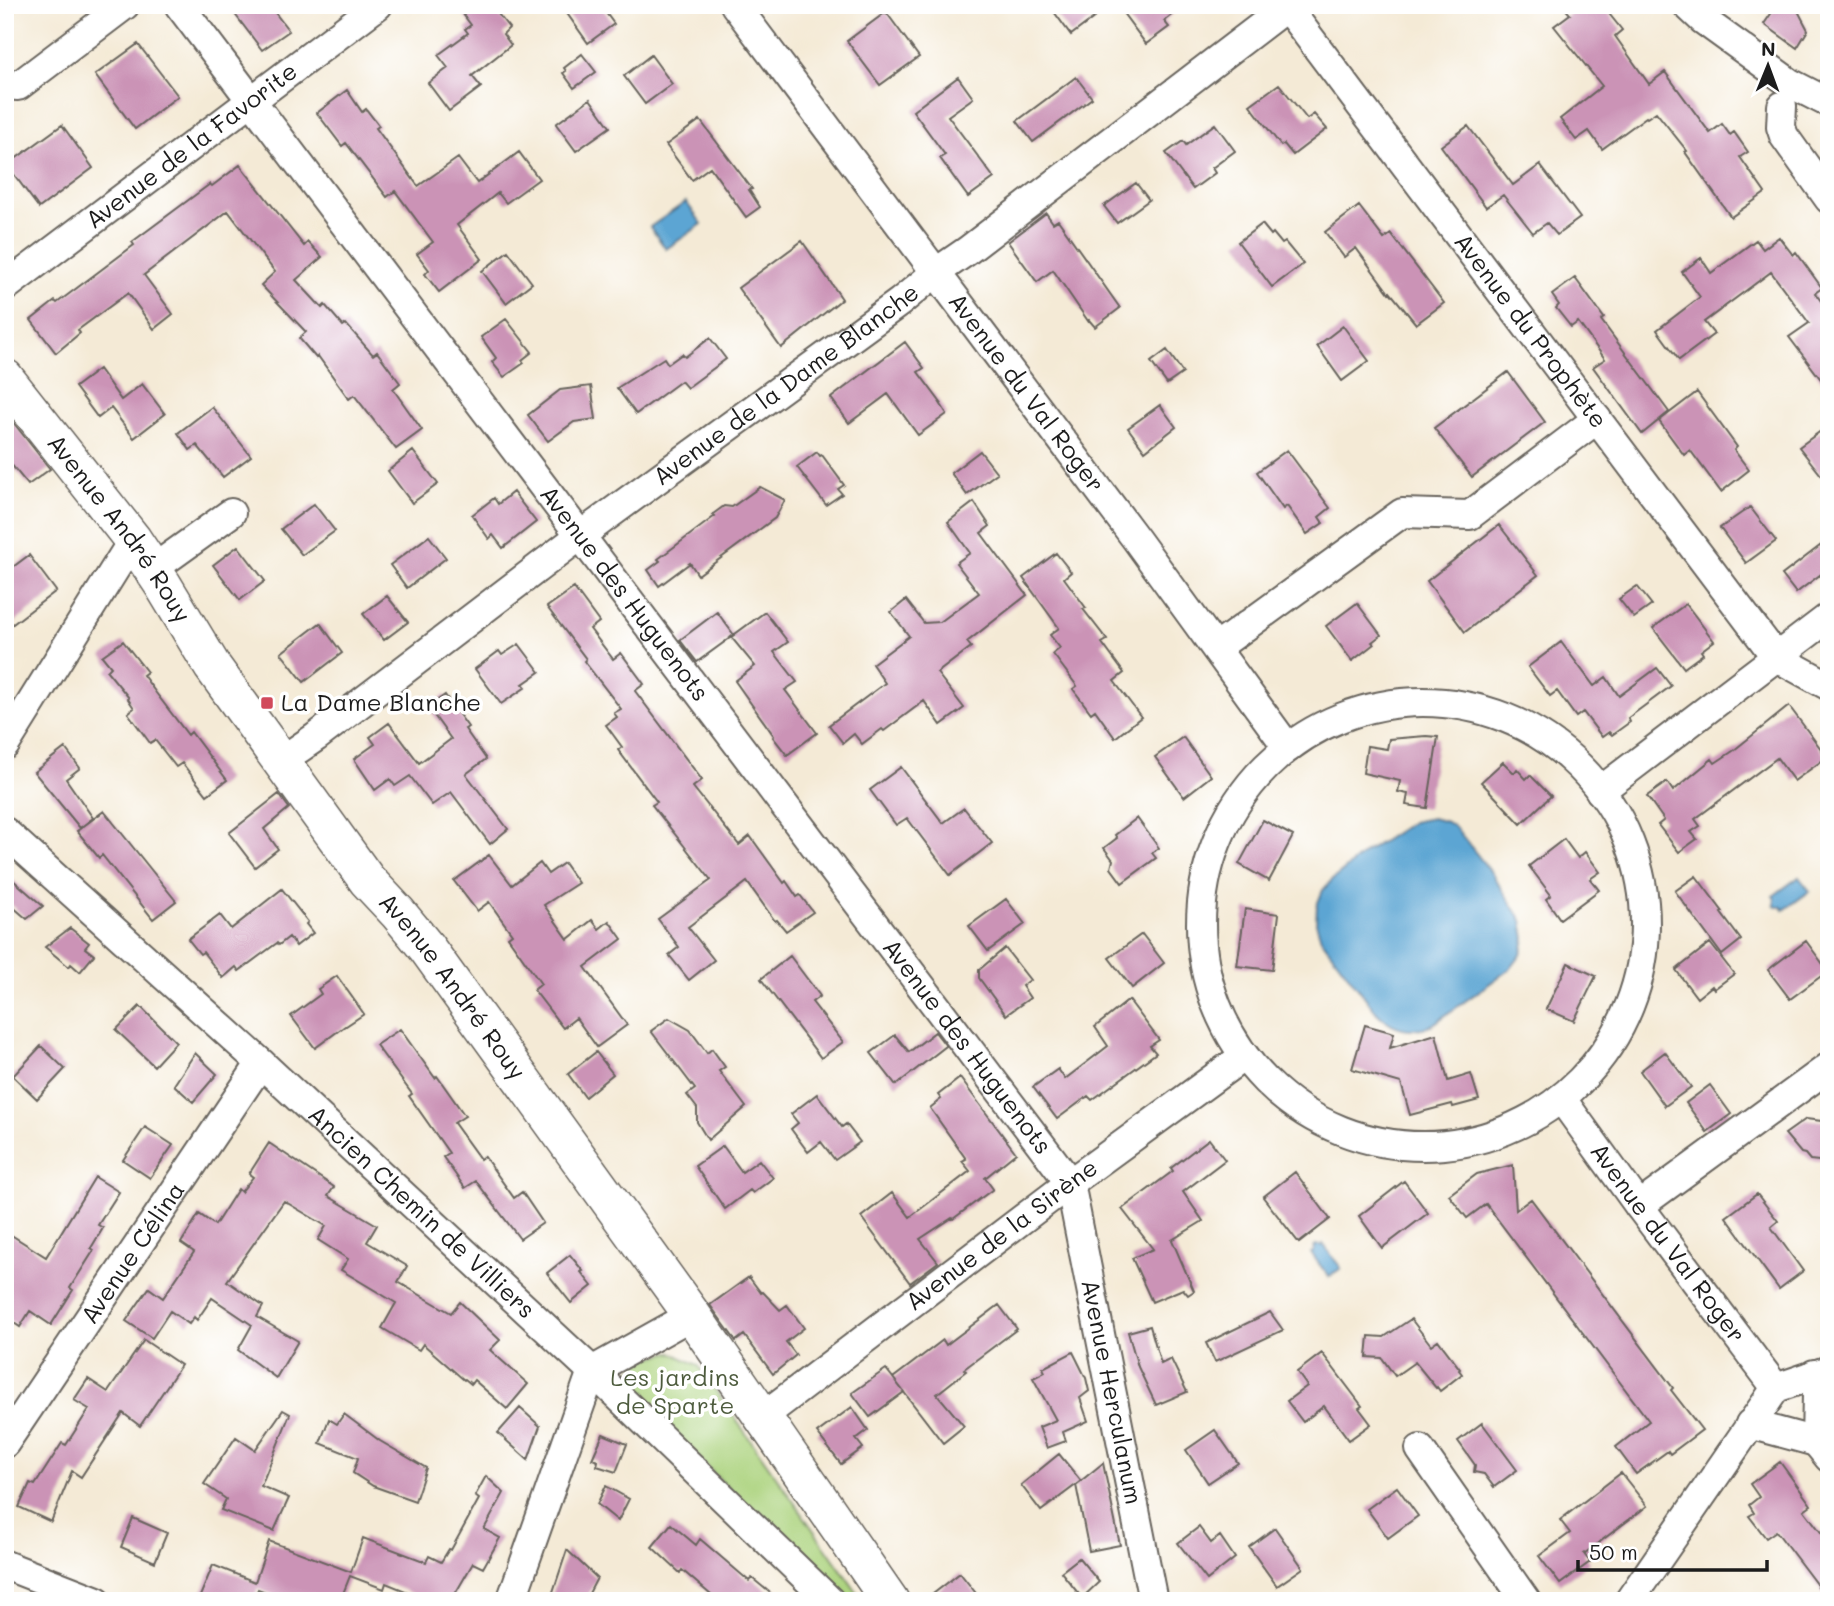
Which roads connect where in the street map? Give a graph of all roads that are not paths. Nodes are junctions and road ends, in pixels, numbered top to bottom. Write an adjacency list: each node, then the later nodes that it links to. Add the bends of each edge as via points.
1 (125, 5): 7 (street, via 19,86)
2 (179, 5): 8 (street, Avenue des Huguenots)
3 (378, 5): 8 (street, Avenue de la Favorite)
4 (1286, 6): 12 (street, Avenue de la Dame Blanche); 15 (street, Avenue du Prophète)
5 (748, 10): 12 (street, Avenue du Val Roger)
6 (1695, 13): 9 (street, via 1749,72 1807,103)
7 (5, 85)
8 (250, 101): 13 (street, Avenue de la Favorite); 17 (street, Avenue des Huguenots)
9 (1829, 105)
10 (1783, 106): 11 (street, via 1784,136)
11 (1829, 199)
12 (935, 273): 17 (street, Avenue de la Dame Blanche); 21 (street, Avenue du Val Roger)
13 (5, 287)
14 (5, 379): 18 (main road, Avenue André Rouy)
15 (1597, 419): 21 (street, via 1470,515 1402,513); 22 (street, Avenue du Prophète)
16 (231, 513): 19 (street)
17 (581, 535): 26 (street, Avenue de la Dame Blanche); 33 (street, Avenue des Huguenots)
18 (133, 540): 19 (main road, Avenue André Rouy); 24 (street)
19 (153, 569): 26 (main road, Avenue André Rouy, via 212,666)
20 (1829, 617): 22 (street)
21 (1216, 648): 25 (street, Avenue du Val Roger)
22 (1776, 657): 23 (street); 27 (street)
23 (1829, 686)
24 (5, 746)
25 (1288, 748): 27 (street, via 1350,715 1384,706 1454,705 1489,712 1552,743 1579,765); 29 (street, via 1256,777 1231,812 1213,851 1203,892 1201,935 1207,978 1222,1018)
26 (281, 761): 35 (main road, Avenue André Rouy, via 368,880 426,947)
27 (1600, 791): 32 (street, via 1634,852 1646,919 1643,954 1628,1008 1607,1048)
28 (5, 832): 30 (street, Ancien Chemin de Villiers)
29 (1244, 1056): 32 (street, via 1294,1105 1325,1123 1393,1144 1429,1146 1499,1133); 33 (street, Avenue de la Sirène)
30 (261, 1063): 36 (street, Ancien Chemin de Villiers); 41 (street, Avenue Célina)
31 (1829, 1067): 34 (street)
32 (1561, 1098): 34 (street, Avenue du Val Roger)
33 (1070, 1183): 39 (street, Avenue de la Sirène); 49 (street, Avenue Herculanum)
34 (1639, 1206): 38 (street, Avenue du Val Roger)
35 (692, 1315): 36 (street); 39 (main road, Avenue André Rouy)
36 (592, 1371): 46 (street); 47 (street, Ancien Chemin de Villiers)
37 (1822, 1372): 38 (street); 43 (street, via 1816,1394)
38 (1776, 1388): 40 (street)
39 (762, 1417): 48 (main road, Avenue André Rouy)
40 (1749, 1424): 43 (street); 51 (street)
41 (5, 1443)
42 (1420, 1449): 50 (street)
43 (1823, 1450)
44 (5, 1565): 45 (street)
45 (97, 1601)
46 (511, 1601)
47 (830, 1601)
48 (890, 1601)
49 (1153, 1601)
50 (1526, 1601)
51 (1629, 1601)

